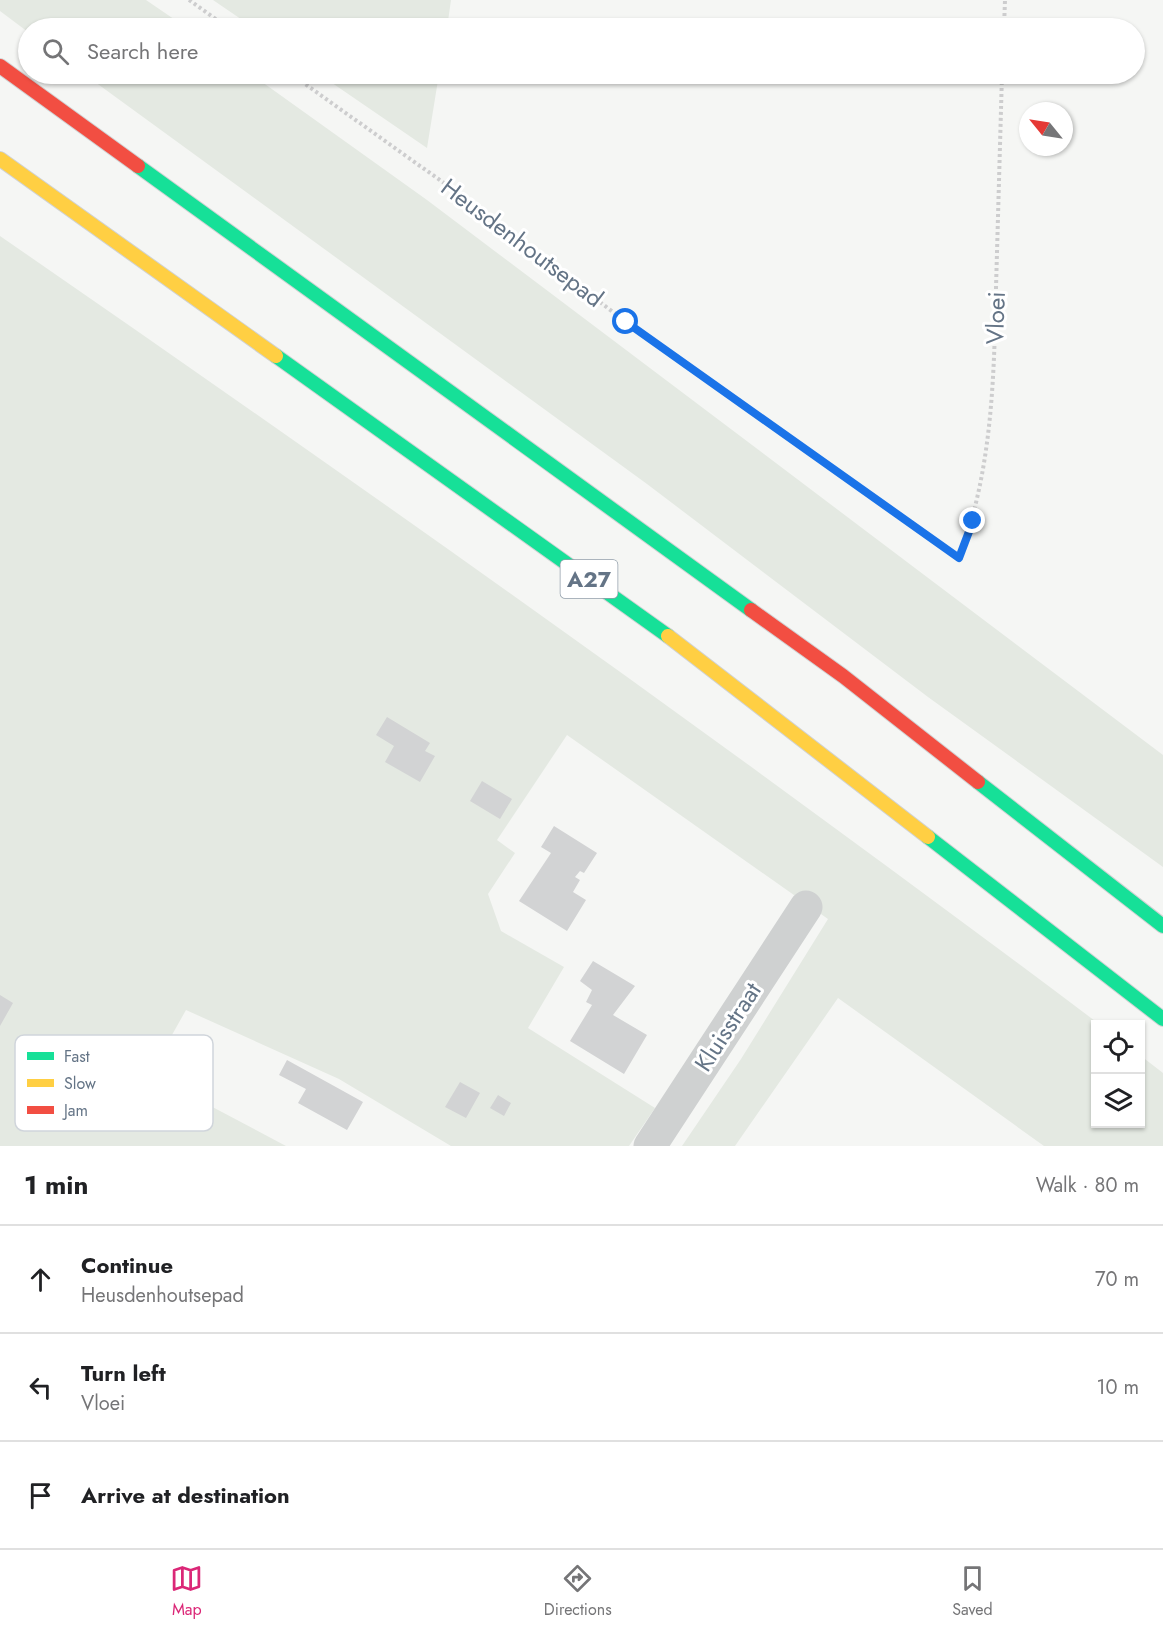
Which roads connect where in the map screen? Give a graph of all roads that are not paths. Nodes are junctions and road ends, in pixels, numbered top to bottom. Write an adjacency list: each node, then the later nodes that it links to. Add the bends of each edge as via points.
1 (0, 66): 2 (highway)
2 (18, 79)
3 (25, 84): 6 (highway, via 843,676)
4 (0, 159): 7 (highway, A27, via 678,643)
5 (806, 908): 8 (street, Kluisstraat)
6 (1163, 926)
7 (1163, 1019)
8 (650, 1146)

